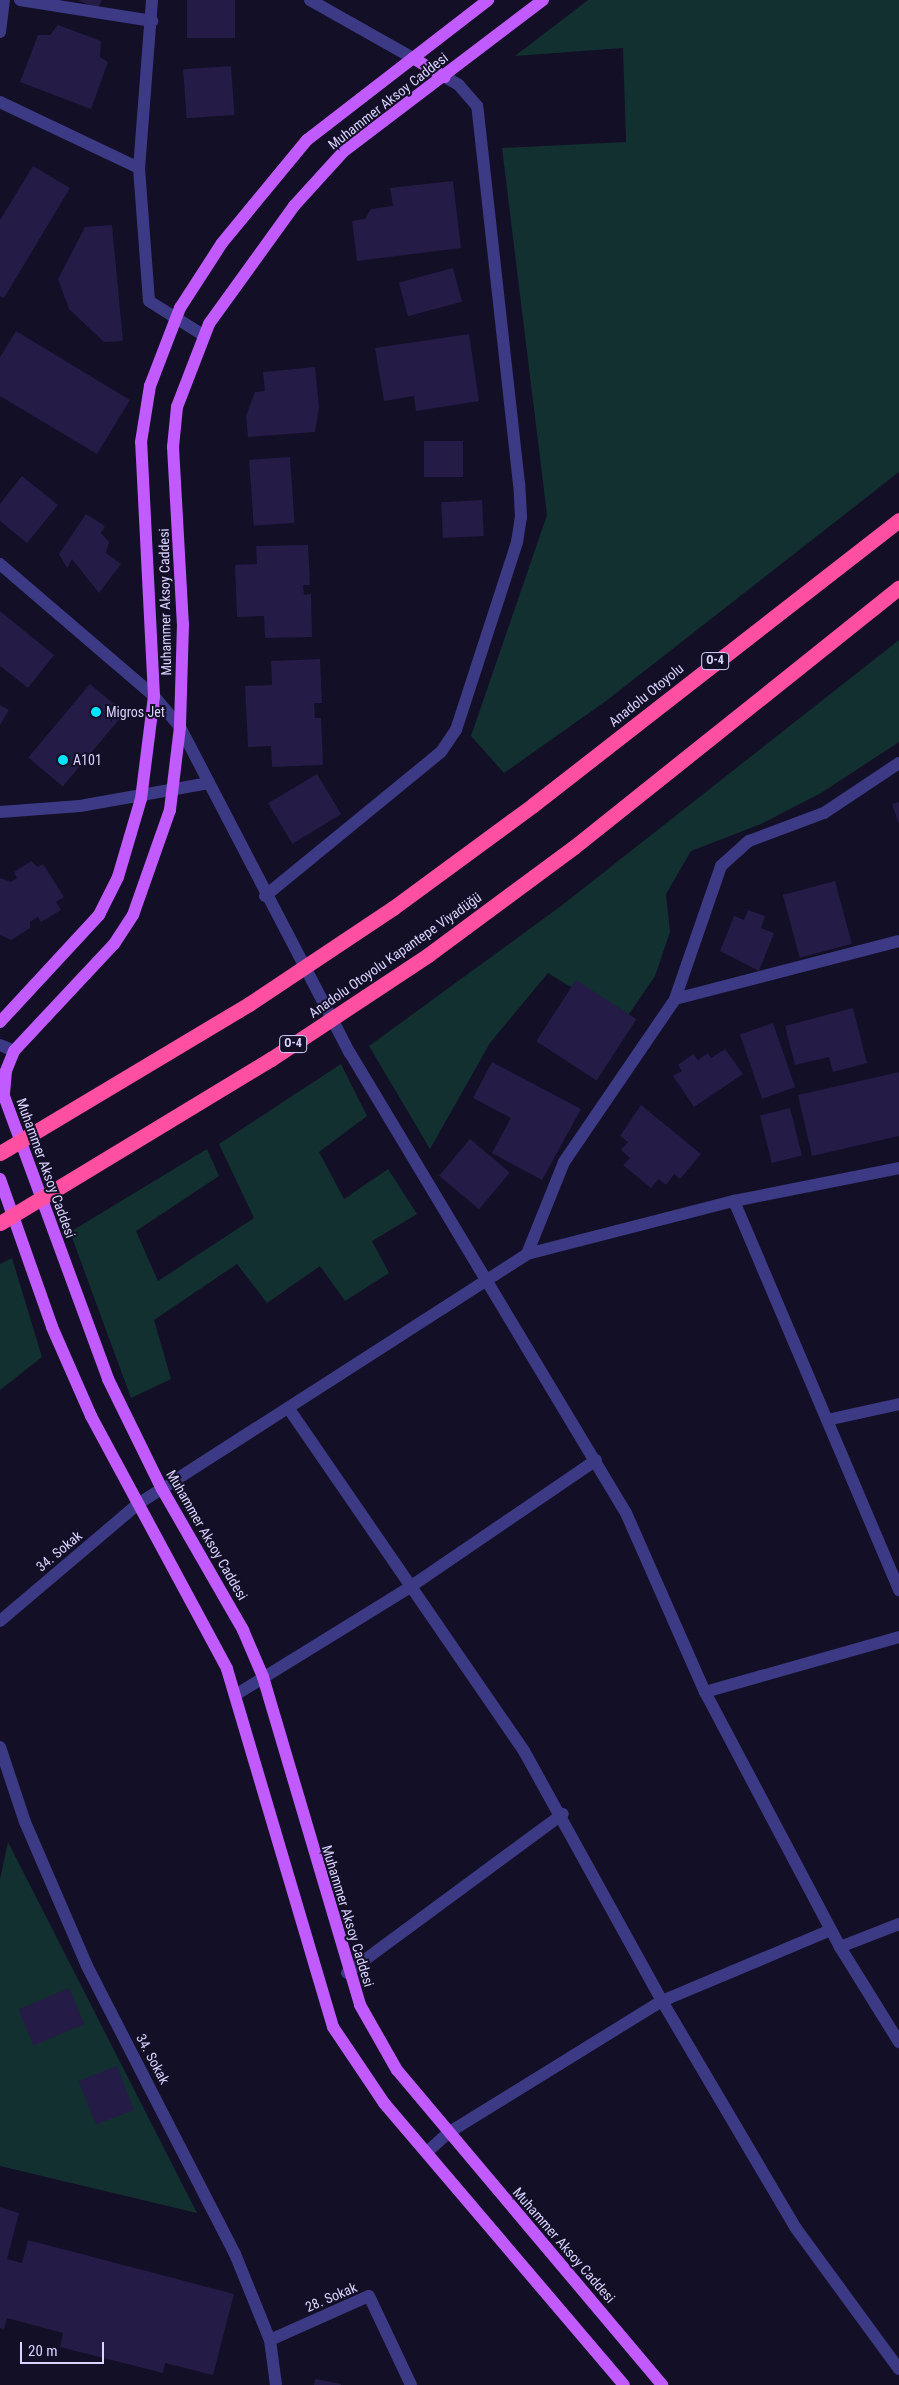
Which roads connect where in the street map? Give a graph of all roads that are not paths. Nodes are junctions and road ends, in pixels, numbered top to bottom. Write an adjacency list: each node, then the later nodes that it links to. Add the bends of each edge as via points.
1 (4, 0): 8 (street)
2 (20, 0): 7 (street)
3 (152, 0): 7 (street)
4 (310, 0): 9 (street)
5 (488, 0): 9 (main road, Muhammer Aksoy Caddesi)
6 (543, 0): 10 (main road, Muhammer Aksoy Caddesi)
7 (152, 21): 12 (street)
8 (0, 32)
9 (413, 58): 10 (main road); 13 (main road, Muhammer Aksoy Caddesi, via 307,140 280,169 222,243)
10 (445, 77): 14 (main road, Muhammer Aksoy Caddesi, via 344,151 242,273); 25 (street, via 459,85 477,106 519,492 516,542 456,730 441,752)
11 (0, 102): 12 (street)
12 (139, 168): 13 (street, via 149,301)
13 (175, 319): 14 (street); 18 (main road, Muhammer Aksoy Caddesi, via 150,386 141,442)
14 (203, 335): 19 (main road, Muhammer Aksoy Caddesi, via 177,406 173,447 183,624)
15 (899, 520): 32 (highway, Anadolu Otoyolu / O-4, bridge, via 534,805 393,908 249,1004)
16 (0, 564): 18 (street)
17 (899, 588): 36 (highway, Anadolu Otoyolu Kapantepe Viyadüğü / O-4, bridge, via 574,847 428,955 279,1053)
18 (154, 696): 19 (street); 23 (main road, Muhammer Aksoy Caddesi)
19 (180, 727): 21 (street); 22 (main road, Muhammer Aksoy Caddesi)
20 (899, 763): 27 (street, via 850,800 732,852 712,881)
21 (208, 783): 22 (street); 25 (street)
22 (174, 786): 23 (street); 30 (main road, Muhammer Aksoy Caddesi, via 170,810 133,915 114,944)
23 (143, 792): 24 (street, via 80,806); 28 (main road, Muhammer Aksoy Caddesi, via 118,877 99,915)
24 (0, 812)
25 (264, 896): 38 (street)
26 (899, 941): 27 (street)
27 (675, 999): 37 (street, via 564,1162)
28 (0, 1022)
29 (0, 1045): 30 (street)
30 (14, 1051): 31 (main road, Muhammer Aksoy Caddesi)
31 (2, 1080): 43 (main road, Muhammer Aksoy Caddesi, via 4,1096 91,1340)
32 (0, 1153)
33 (899, 1168): 35 (street)
34 (0, 1179): 44 (main road, via 65,1359)
35 (734, 1202): 37 (street); 41 (street)
36 (0, 1224)
37 (527, 1254): 38 (street, 34. Sokak)
38 (485, 1285): 40 (street, 34. Sokak); 42 (street)
39 (899, 1404): 41 (street)
40 (289, 1409): 43 (street, 34. Sokak); 45 (street)
41 (827, 1420): 46 (street)
42 (596, 1460): 45 (street); 50 (street, via 652,1566)
43 (162, 1489): 44 (street, 34. Sokak); 49 (main road, Muhammer Aksoy Caddesi, via 235,1614)
44 (138, 1504): 47 (street, 34. Sokak); 51 (main road, via 215,1641)
45 (410, 1587): 49 (street); 53 (street)
46 (899, 1590)
47 (0, 1621)
48 (899, 1636): 50 (street)
49 (262, 1677): 51 (street); 57 (main road, Muhammer Aksoy Caddesi)
50 (705, 1692): 55 (street)
51 (236, 1694): 61 (main road, via 324,2006 359,2072)
52 (0, 1747): 62 (street, 34. Sokak, via 25,1822 83,1957 200,2180)
53 (563, 1814): 57 (street); 58 (street)
54 (899, 1924): 56 (street)
55 (831, 1930): 56 (street); 58 (street)
56 (840, 1947): 59 (street)
57 (348, 1973): 60 (main road, Muhammer Aksoy Caddesi, via 397,2070)
58 (662, 2002): 60 (street); 63 (street, via 795,2227)
59 (899, 2042)
60 (448, 2133): 61 (street); 67 (main road, Muhammer Aksoy Caddesi)
61 (427, 2152): 66 (main road)
62 (270, 2340): 64 (street, 34. Sokak); 65 (street, 28. Sokak, via 369,2296)
63 (899, 2369)
64 (276, 2385)
65 (411, 2385)
66 (624, 2385)
67 (662, 2385)

